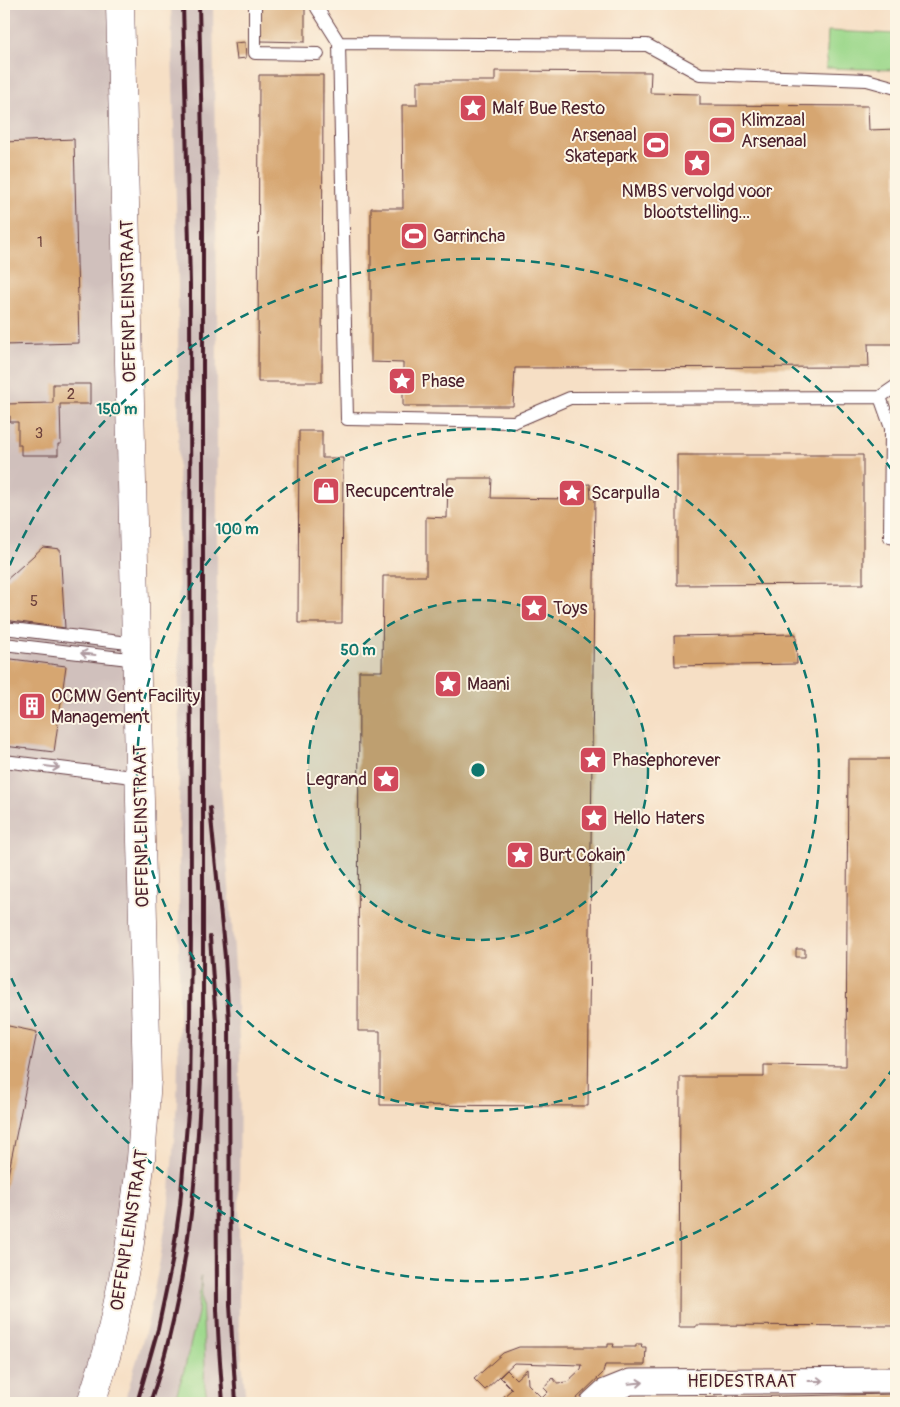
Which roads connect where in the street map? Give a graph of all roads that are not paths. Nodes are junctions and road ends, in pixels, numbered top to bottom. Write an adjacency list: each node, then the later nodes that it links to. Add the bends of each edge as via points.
1 (120, 4): 12 (street, OEFENPLEINSTRAAT)
2 (255, 4): 5 (lane, via 255,53)
3 (317, 4): 4 (lane, via 316,8)
4 (339, 43): 6 (lane, via 647,46 700,74 867,80); 8 (lane, via 346,419 514,422 570,398)
5 (318, 54)
6 (896, 88)
7 (896, 386): 8 (lane)
8 (880, 397): 9 (lane, via 891,428 890,537)
9 (896, 538)
10 (4, 628): 12 (lane)
11 (4, 644): 12 (lane, one-way to 11)
12 (136, 652): 14 (street, OEFENPLEINSTRAAT)
13 (4, 761): 14 (lane, one-way to 14)
14 (140, 778): 16 (street, OEFENPLEINSTRAAT, via 147,1080 141,1159 129,1250 107,1353)
15 (896, 1380): 17 (street, HEIDESTRAAT, one-way to 15, via 605,1392 630,1382)
16 (91, 1403)
17 (593, 1403)

